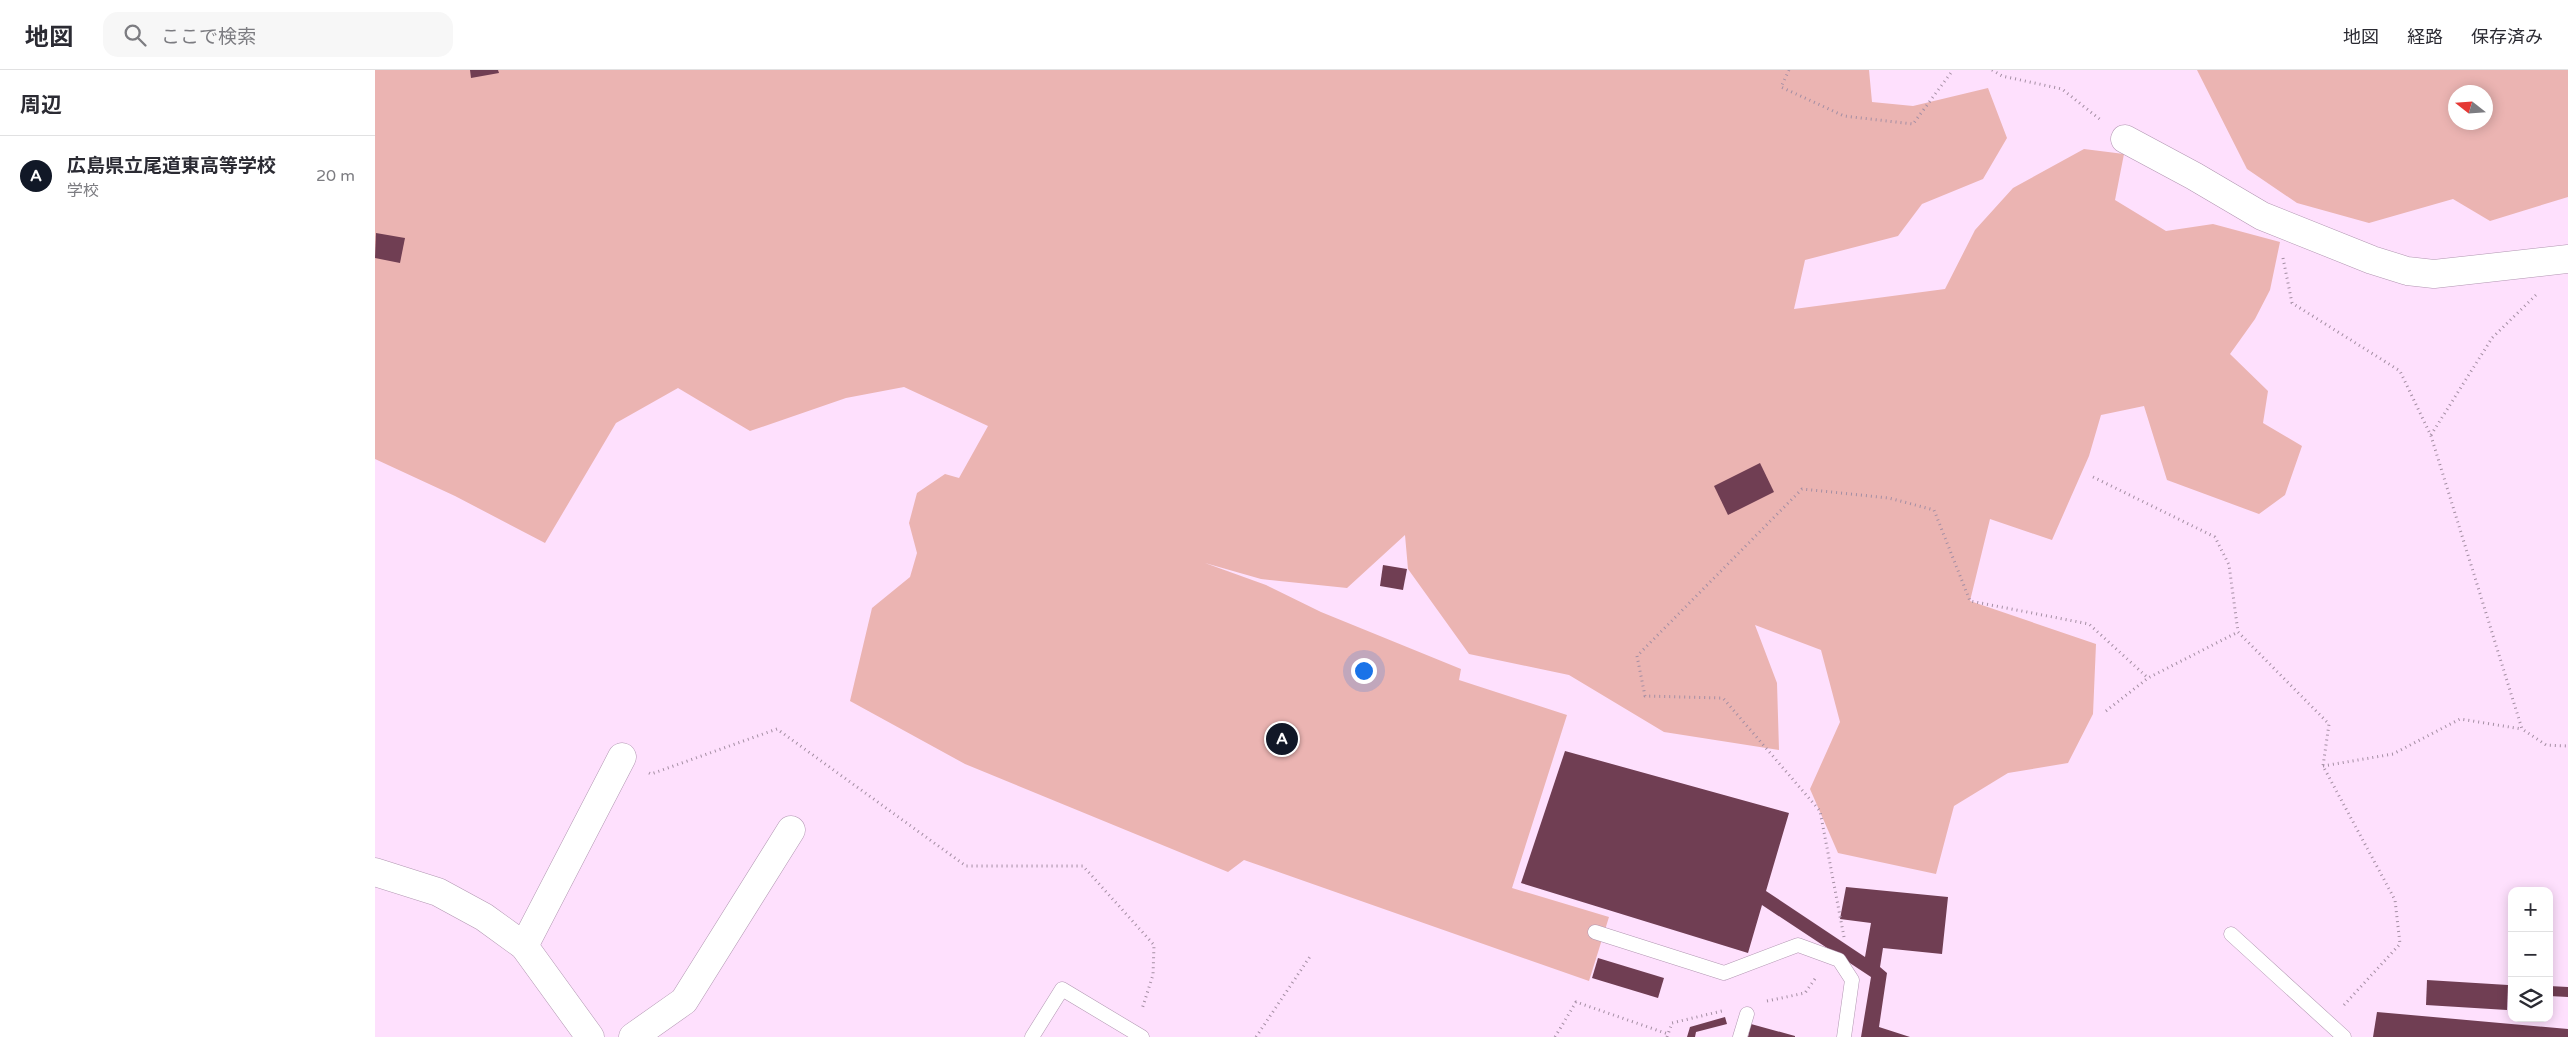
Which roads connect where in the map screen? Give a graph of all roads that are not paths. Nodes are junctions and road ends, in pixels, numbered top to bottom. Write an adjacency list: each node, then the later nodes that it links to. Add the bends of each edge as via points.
1 (2125, 139): 2 (street, via 2262,216 2407,271 2434,274)
2 (2568, 260)
3 (622, 757): 8 (street)
4 (791, 830): 12 (street, via 684,1001)
5 (375, 872): 8 (street, via 438,892 484,917)
6 (1595, 932): 15 (lane, via 1724,973 1798,945 1839,960 1852,980)
7 (2231, 934): 16 (lane)
8 (524, 946): 11 (street)
9 (1747, 1014): 14 (lane)
10 (1138, 1035): 13 (lane, via 1062,989)
11 (590, 1037)
12 (633, 1037)
13 (1032, 1037)
14 (1740, 1037)
15 (1844, 1037)
16 (2344, 1037)

